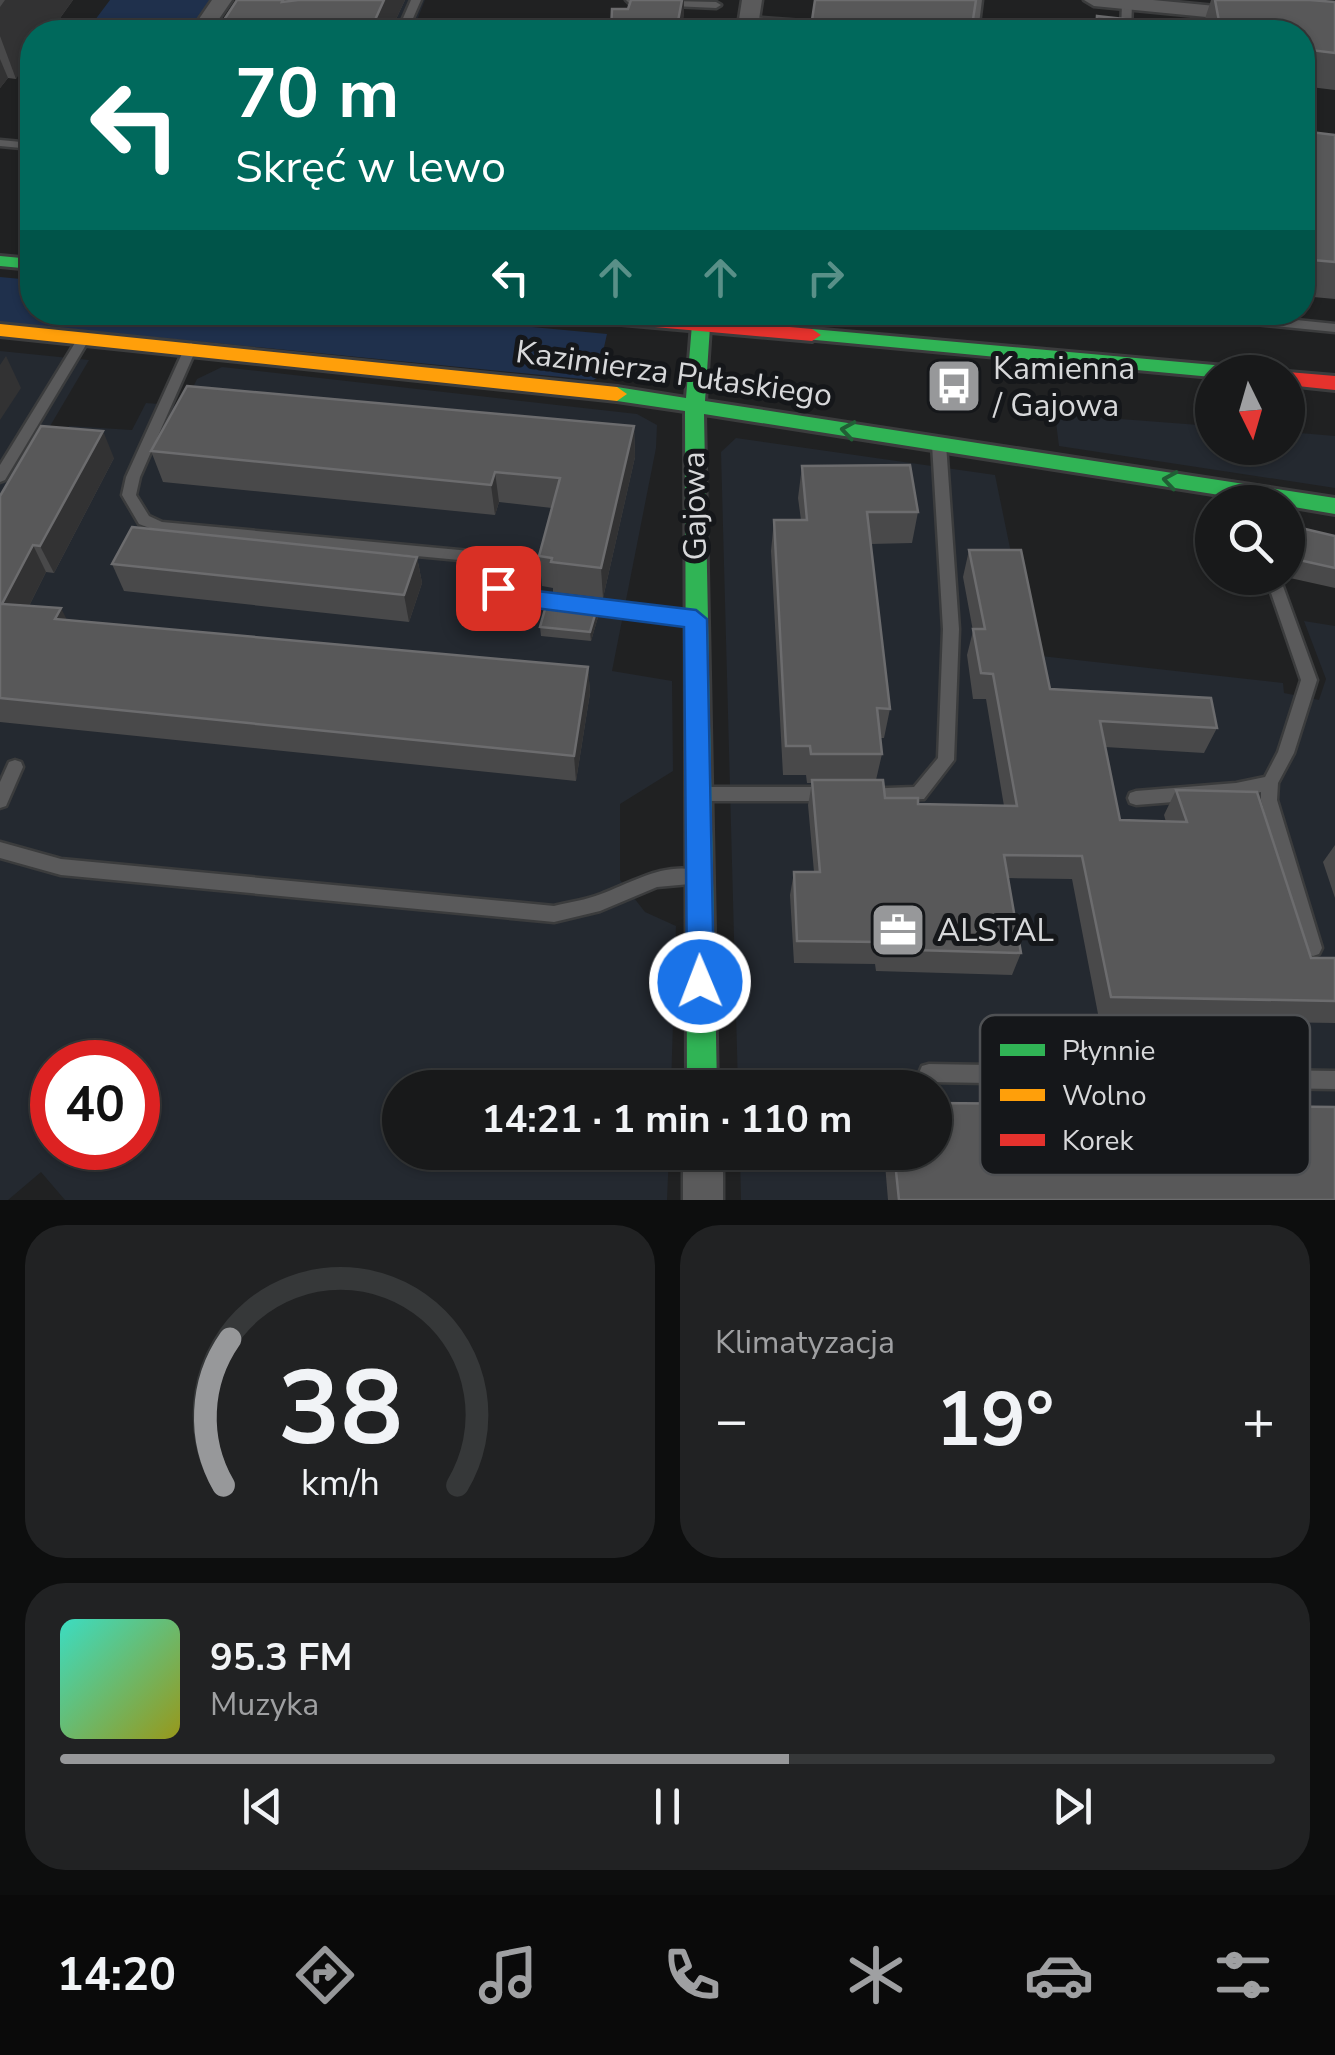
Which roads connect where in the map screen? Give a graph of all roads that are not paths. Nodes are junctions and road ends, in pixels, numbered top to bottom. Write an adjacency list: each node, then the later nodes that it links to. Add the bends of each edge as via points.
1 (630, 0): 4 (lane); 5 (lane)
2 (1094, 0): 3 (street)
3 (1127, 3): 6 (street); 7 (lane)
4 (716, 4)
5 (626, 16)
6 (1275, 17)
7 (1126, 20)
8 (700, 325): 18 (street, Gajowa)
9 (750, 325): 15 (street)
10 (1305, 325): 11 (lane)
11 (1335, 328)
12 (0, 330): 13 (street, Kazimierza Pułaskiego)
13 (84, 338): 14 (street, Kazimierza Pułaskiego); 20 (lane)
14 (191, 347): 18 (street, Kazimierza Pułaskiego); 25 (lane, via 133,477 129,494 144,520 160,527 470,556 489,562 505,596)
15 (1195, 369)
16 (1305, 380): 17 (street)
17 (1335, 383)
18 (694, 406): 19 (street, Kazimierza Pułaskiego, one-way to 18); 25 (street, Gajowa)
19 (939, 444): 21 (street, Kazimierza Pułaskiego, one-way to 19); 30 (lane, via 951,628 946,760 918,794)
20 (0, 477)
21 (1195, 488)
22 (1305, 503): 23 (street, Kazimierza Pułaskiego)
23 (1335, 506)
24 (1279, 595): 27 (lane, via 1309,680)
25 (696, 619): 28 (street, Gajowa)
26 (15, 767): 32 (lane)
27 (1270, 783): 31 (lane); 35 (lane)
28 (698, 794): 29 (lane); 34 (street, Gajowa)
29 (838, 794)
30 (858, 794)
31 (1136, 798)
32 (0, 801)
33 (0, 850): 34 (lane, via 61,867 554,914 600,904 656,878)
34 (699, 876): 36 (street, Gajowa)
35 (1312, 948)
36 (702, 1070)
37 (952, 1073): 38 (lane)
38 (980, 1074)
39 (1310, 1080): 40 (lane)
40 (1335, 1080)
41 (703, 1170): 42 (street)
42 (703, 1200)

